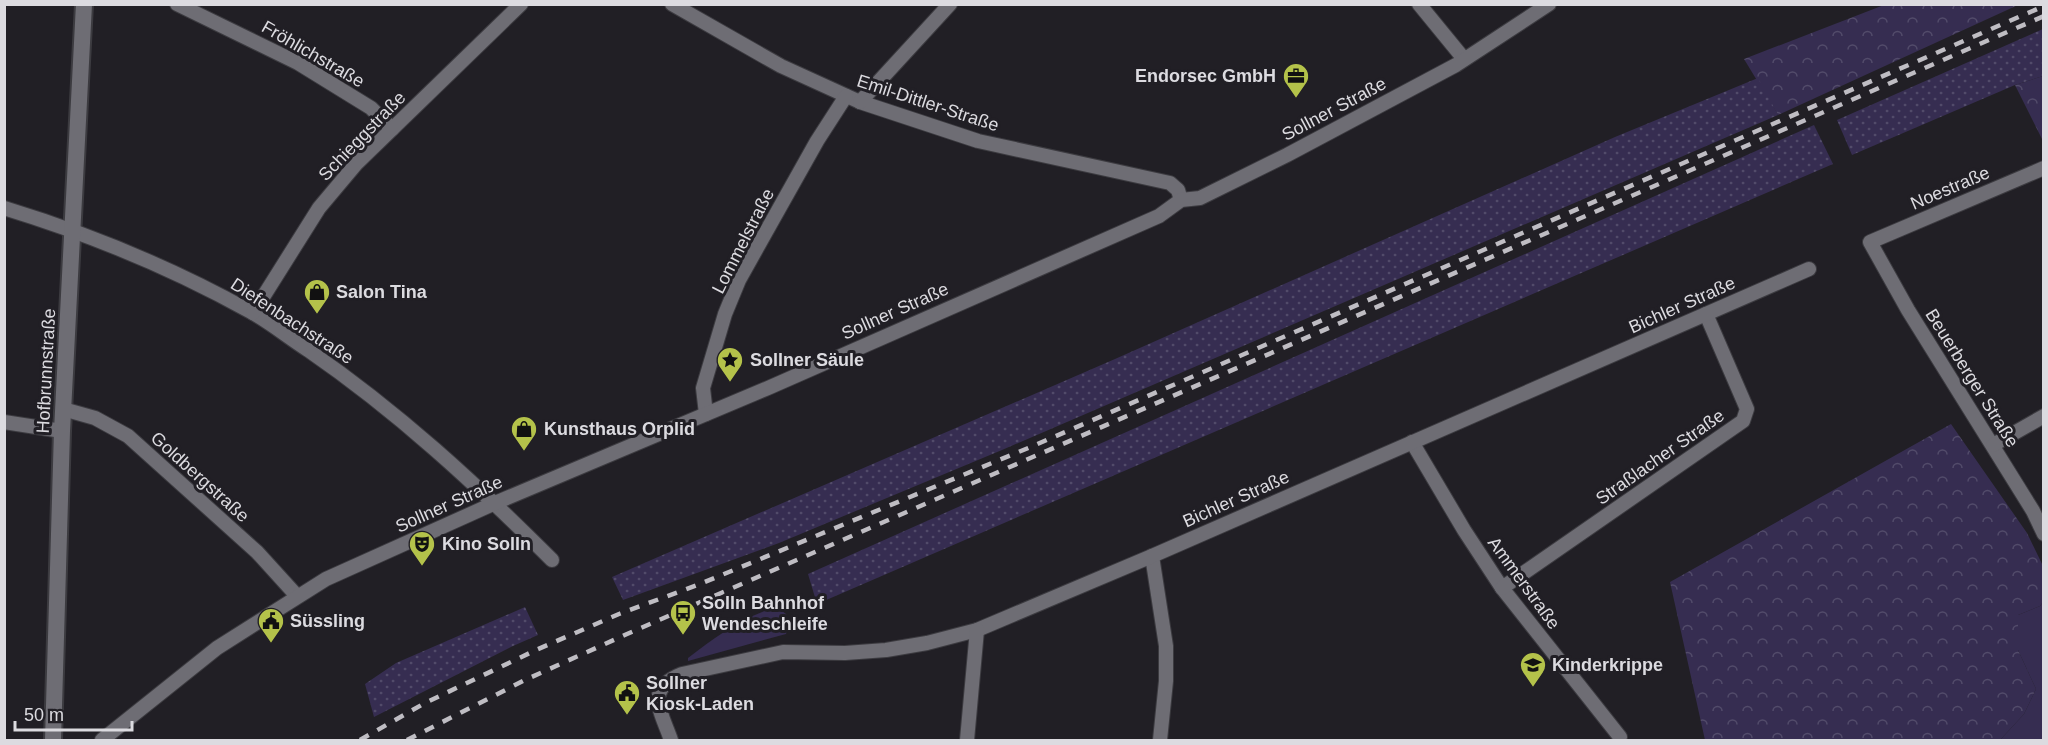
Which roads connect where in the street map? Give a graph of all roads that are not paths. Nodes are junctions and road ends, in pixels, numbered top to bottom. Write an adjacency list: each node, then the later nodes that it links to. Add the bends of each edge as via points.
1 (84, 4): 15 (street, Hofbrunnstraße)
2 (177, 4): 11 (street, Fröhlichstraße, via 298,63 371,108)
3 (520, 4): 11 (street, Schieggstraße)
4 (672, 4): 9 (street, Emil-Dittler-Straße, via 780,66)
5 (950, 4): 10 (street)
6 (1419, 4): 8 (street)
7 (1549, 4): 8 (street, Sollner Straße)
8 (1464, 59): 13 (street, Sollner Straße, via 1287,155 1200,198)
9 (846, 96): 10 (street, Emil-Dittler-Straße); 21 (street, Lommelstraße, via 817,141 725,314 704,388)
10 (860, 102): 13 (street, Emil-Dittler-Straße, via 978,141 1170,183)
11 (392, 129): 18 (street, Schieggstraße, via 318,208)
12 (2043, 168): 16 (street, Noestraße)
13 (1181, 200): 21 (street, Sollner Straße, via 1159,216)
14 (4, 208): 15 (street, Diefenbachstraße)
15 (72, 231): 18 (street, Diefenbachstraße, via 196,283); 20 (street, Hofbrunnstraße)
16 (1870, 242): 26 (street, Beuerberger Straße)
17 (1809, 269): 19 (street, Bichler Straße)
18 (253, 313): 27 (street, Diefenbachstraße, via 356,383)
19 (1706, 314): 25 (street, Bichler Straße); 31 (street, Straßlacher Straße, via 1747,409 1743,422)
20 (63, 409): 24 (street, Hofbrunnstraße); 32 (street, Goldbergstraße, via 95,418 128,436 257,552)
21 (706, 414): 27 (street, Sollner Straße)
22 (2043, 416): 26 (street)
23 (4, 422): 24 (street)
24 (62, 431): 35 (street, Hofbrunnstraße)
25 (1413, 442): 29 (street, Bichler Straße); 31 (street, Ammerstraße)
26 (1993, 445): 28 (street, Beuerberger Straße)
27 (495, 503): 30 (street, Diefenbachstraße); 32 (street, Sollner Straße, via 326,579)
28 (2043, 534)
29 (1152, 556): 33 (street, Bichler Straße); 39 (street, via 1166,646)
30 (552, 560)
31 (1502, 588): 34 (street, Ammerstraße)
32 (297, 596): 36 (street, Sollner Straße, via 217,648)
33 (976, 630): 37 (street, Bichler Straße, via 886,650 783,652 682,674 660,688 657,701); 38 (street)
34 (1620, 736)
35 (53, 741)
36 (102, 741)
37 (671, 741)
38 (967, 741)
39 (1160, 741)

